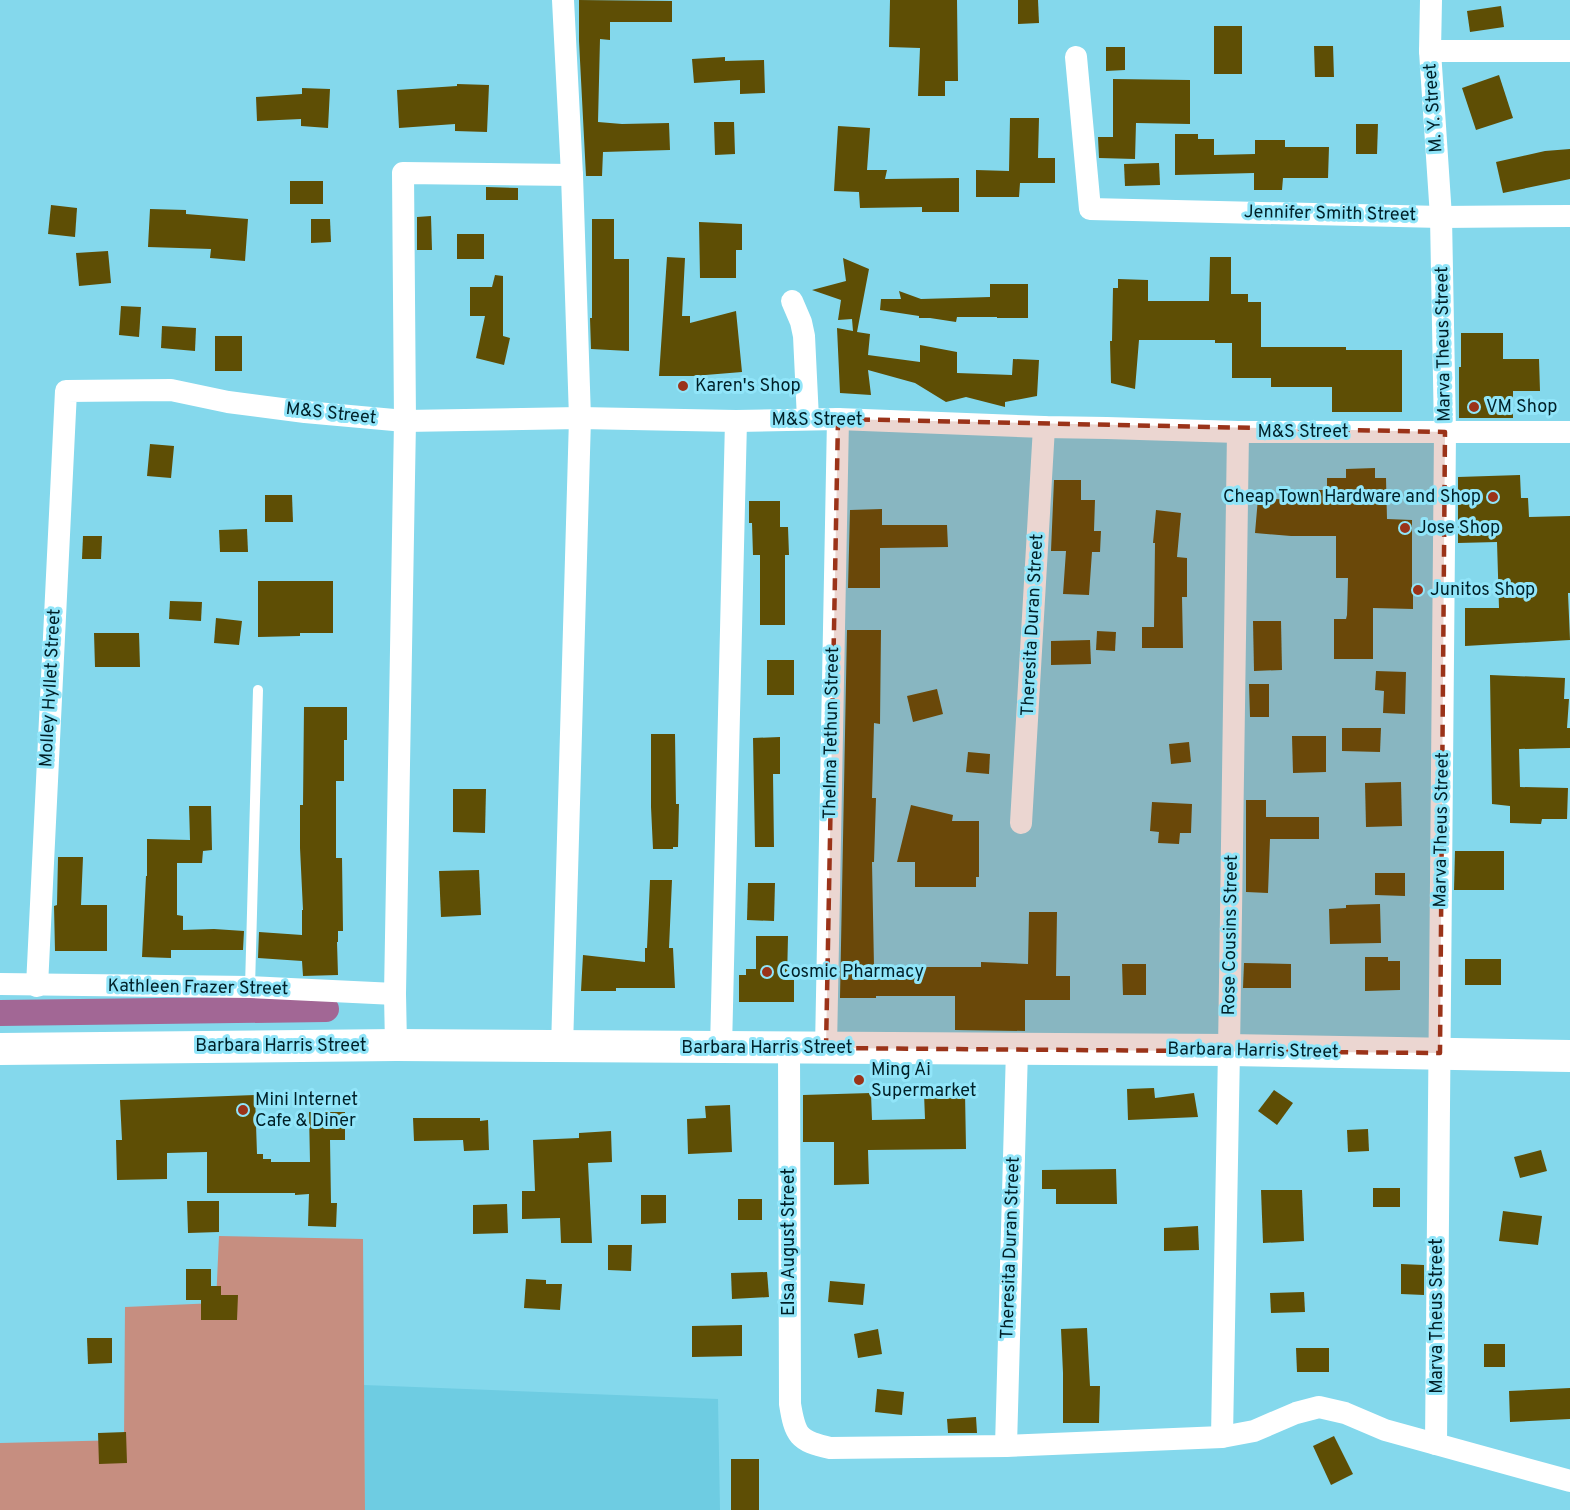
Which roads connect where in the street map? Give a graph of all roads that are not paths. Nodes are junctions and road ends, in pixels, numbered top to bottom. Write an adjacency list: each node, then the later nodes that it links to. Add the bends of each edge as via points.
1 (562, 0): 6 (street)
2 (1431, 0): 3 (street, M. Y. Street)
3 (1430, 51): 4 (street); 8 (street, M. Y. Street)
4 (1570, 51)
5 (1076, 57): 8 (street, Jennifer Smith Street, via 1090,209)
6 (572, 175): 11 (street); 14 (street, via 403,174)
7 (1570, 216): 8 (street, Jennifer Smith Street)
8 (1441, 217): 18 (street, Marva Theus Street)
9 (792, 301): 12 (street, via 804,336)
10 (66, 391): 14 (street, M&S Street, via 171,390 228,402); 23 (street, Molley Hyllet Street)
11 (580, 418): 14 (street, M&S Street); 15 (street, M&S Street); 28 (street)
12 (808, 418): 13 (street, M&S Street); 15 (street, M&S Street)
13 (838, 418): 16 (street, M&S Street); 31 (street, Thelma Tethun Street)
14 (405, 421): 25 (street)
15 (736, 421): 29 (street)
16 (1044, 427): 17 (street, M&S Street); 21 (street, Theresita Duran Street)
17 (1238, 432): 18 (street, M&S Street); 33 (street, Rose Cousins Street)
18 (1446, 432): 19 (street, M&S Street); 34 (street, Marva Theus Street)
19 (1570, 432)
20 (258, 690): 24 (lane)
21 (1021, 823)
22 (0, 984): 23 (street, Kathleen Frazer Street)
23 (37, 986): 24 (street, Kathleen Frazer Street)
24 (250, 987): 25 (street, Kathleen Frazer Street)
25 (395, 994): 26 (street)
26 (396, 1046): 27 (street, Barbara Harris Street); 28 (street, Barbara Harris Street)
27 (0, 1048)
28 (562, 1048): 29 (street, Barbara Harris Street)
29 (721, 1048): 30 (street, Barbara Harris Street)
30 (789, 1048): 31 (street, Barbara Harris Street); 38 (street, Elsa August Street, via 790,1404 798,1434 813,1444 830,1448)
31 (826, 1048): 32 (street, Barbara Harris Street)
32 (1017, 1049): 33 (street, Barbara Harris Street); 38 (street, Theresita Duran Street)
33 (1229, 1050): 34 (street, Barbara Harris Street); 36 (street, Rose Cousins Street)
34 (1440, 1053): 35 (street, Barbara Harris Street); 37 (street, Marva Theus Street)
35 (1570, 1056)
36 (1222, 1437): 37 (street, via 1254,1431 1319,1407); 38 (street)
37 (1436, 1444): 39 (street)
38 (1006, 1446)
39 (1570, 1481)

